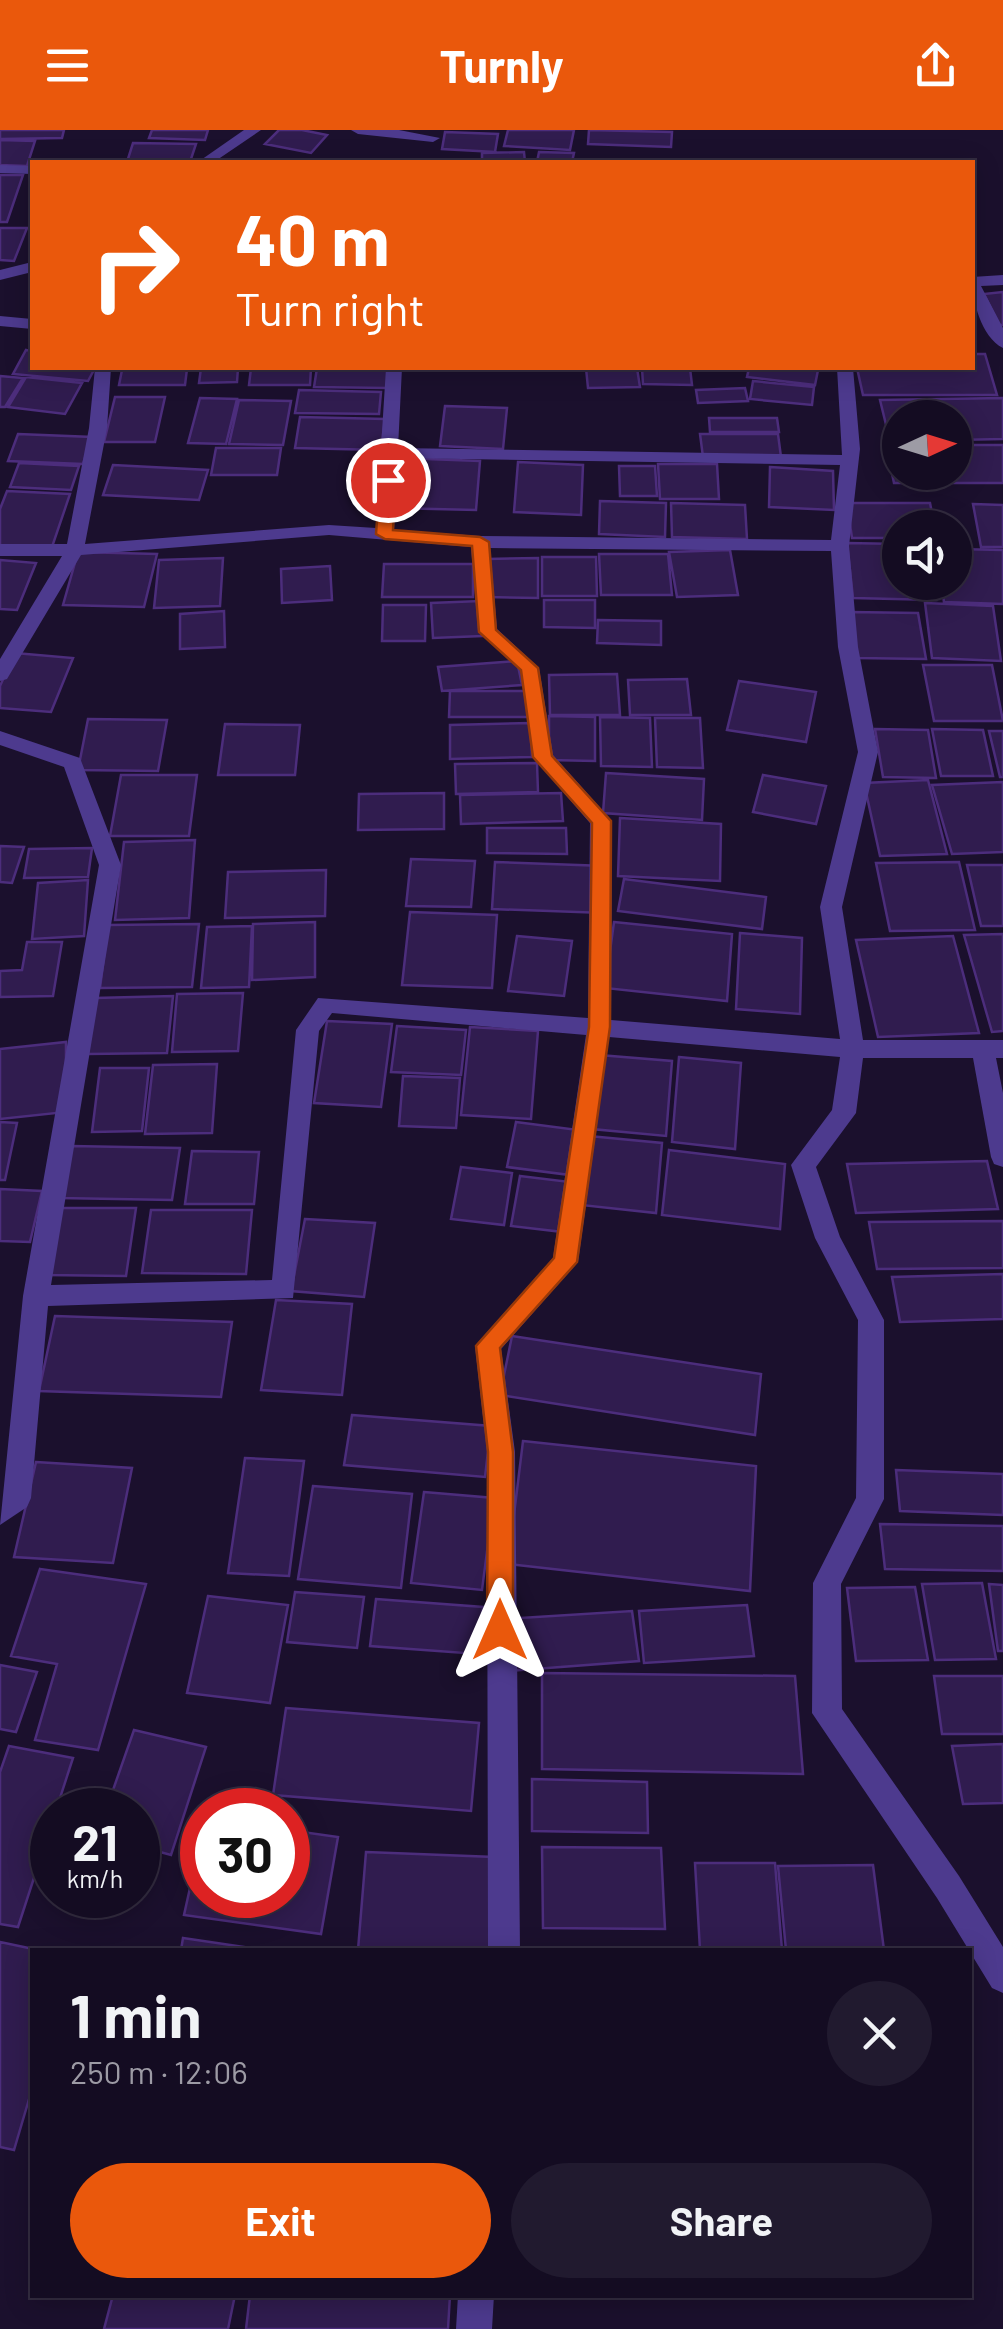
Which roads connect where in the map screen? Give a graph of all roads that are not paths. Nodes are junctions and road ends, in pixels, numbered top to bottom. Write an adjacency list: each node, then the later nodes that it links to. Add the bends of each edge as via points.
1 (254, 130): 4 (street)
2 (358, 130): 3 (street)
3 (434, 139)
4 (208, 160)
5 (0, 169): 6 (street)
6 (30, 170)
7 (30, 268): 8 (street)
8 (0, 275)
9 (1003, 280): 10 (street)
10 (975, 283)
11 (975, 289): 14 (street)
12 (0, 320): 13 (street)
13 (30, 324)
14 (1003, 343)
15 (102, 370): 24 (street, via 98,428)
16 (394, 370): 18 (street)
17 (845, 370): 19 (street)
18 (390, 453): 19 (street); 20 (street)
19 (850, 460): 22 (street)
20 (385, 534): 21 (street); 24 (street, via 329,530)
21 (480, 542): 22 (street); 27 (street, via 488,632 530,668 542,757 601,821)
22 (840, 546): 28 (street, via 848,647 868,752 831,907)
23 (0, 550): 24 (street)
24 (74, 550): 25 (street)
25 (0, 675)
26 (0, 738): 31 (street, via 73,764 110,866)
27 (599, 1027): 28 (street); 31 (street, via 326,1004 308,1030 284,1290); 33 (street, via 565,1262 488,1346 501,1452)
28 (853, 1049): 29 (street); 34 (street, via 844,1113 803,1165 828,1238 871,1320 870,1499 827,1583 827,1713)
29 (993, 1049): 30 (street)
30 (1003, 1156)
31 (36, 1296): 32 (street, via 17,1498)
32 (0, 1512)
33 (504, 1948)
34 (1003, 1977)
35 (476, 2298): 36 (street)
36 (474, 2329)

